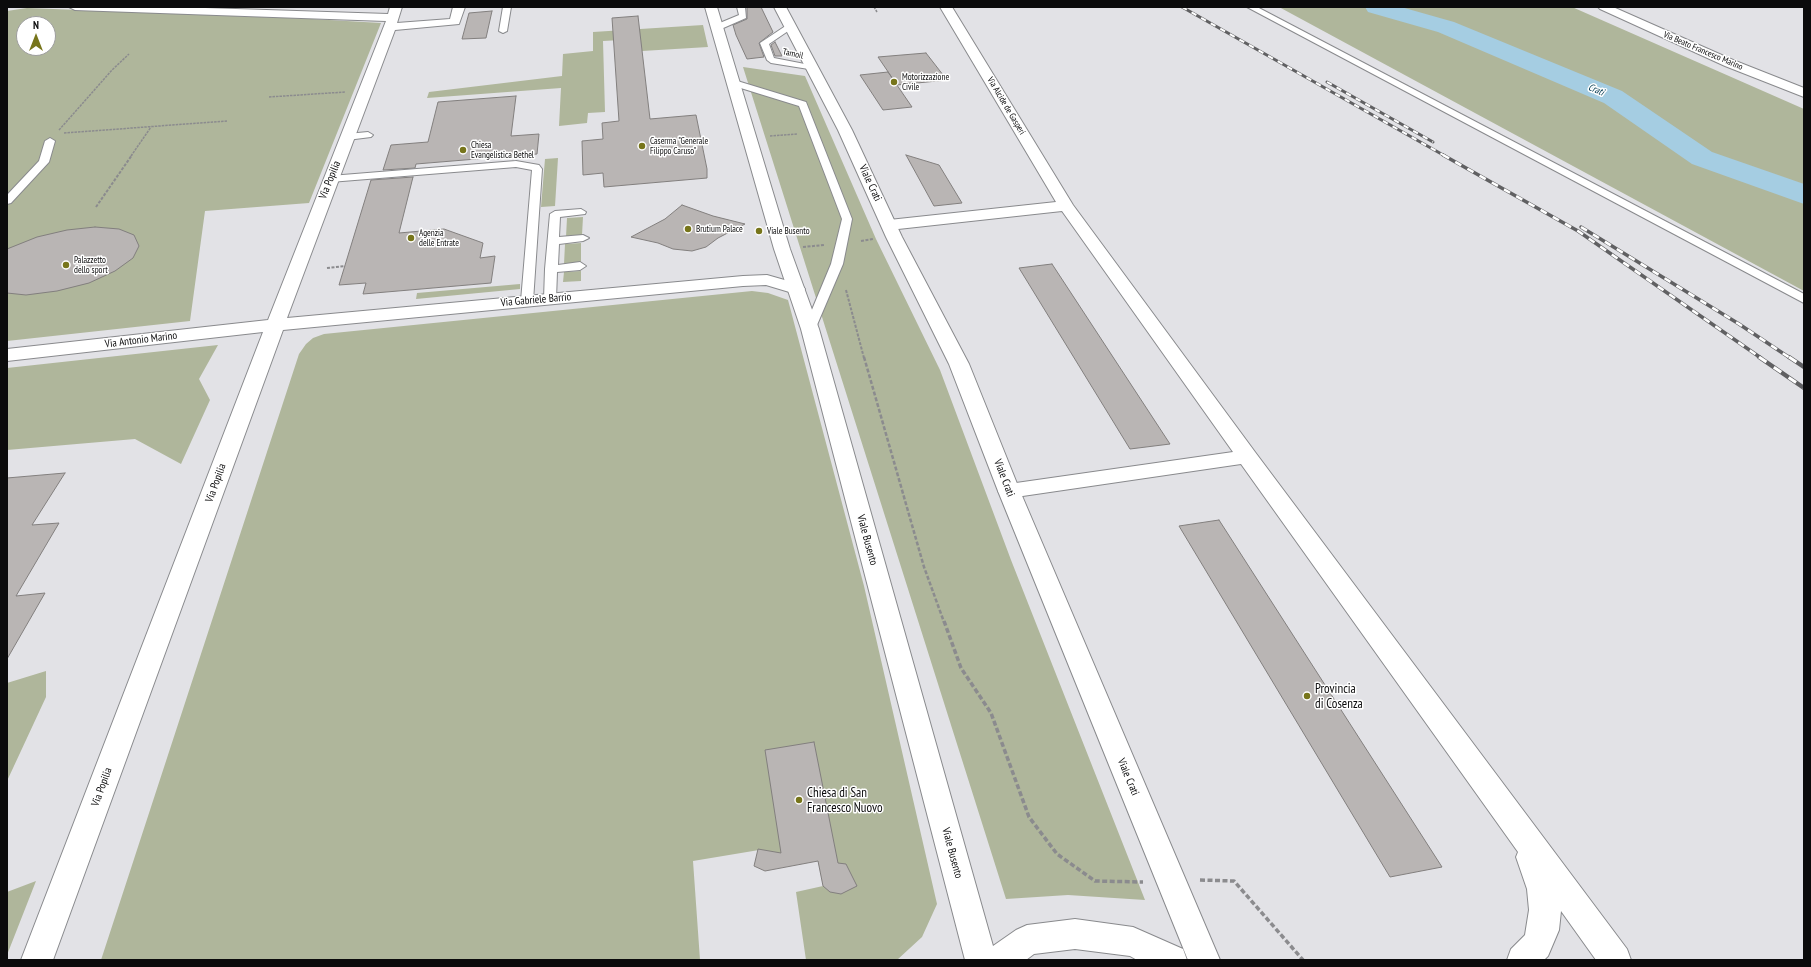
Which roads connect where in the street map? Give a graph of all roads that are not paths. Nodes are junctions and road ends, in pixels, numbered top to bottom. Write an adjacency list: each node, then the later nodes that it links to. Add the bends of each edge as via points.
1 (75, 7): 10 (street)
2 (460, 7): 11 (street, via 455,22)
3 (507, 7): 14 (lane)
4 (711, 7): 13 (street, Viale Busento)
5 (741, 7): 13 (lane, via 743,16)
6 (780, 7): 12 (street, Viale Crati)
7 (946, 7): 23 (street, Via Alcide de Gasperi)
8 (1251, 7): 32 (lane)
9 (1604, 7): 17 (street, Via Beato Francesco Marino, via 1729,63)
10 (218, 10): 11 (street)
11 (393, 17): 19 (street, Via Popilia)
12 (790, 27): 15 (street, Viale Crati); 15 (lane, Tamoil, via 764,44 771,60)
13 (718, 28): 16 (street, Viale Busento)
14 (503, 31)
15 (812, 68): 25 (street, Viale Crati, via 845,130)
16 (734, 83): 30 (street, Viale Busento); 35 (lane, via 803,104 847,219 837,264)
17 (1804, 93)
18 (368, 136): 19 (lane)
19 (347, 137): 21 (street, Via Popilia)
20 (50, 141): 22 (lane, via 44,162)
21 (330, 179): 33 (lane, via 531,165 537,169 533,191); 34 (street, Via Popilia)
22 (7, 201)
23 (1066, 206): 25 (street, via 1013,208); 37 (street, Via Alcide de Gasperi)
24 (581, 212): 27 (lane, via 555,214)
25 (889, 226): 38 (street, Viale Crati, via 959,364)
26 (583, 238): 27 (lane)
27 (553, 241): 29 (lane)
28 (580, 266): 29 (lane)
29 (551, 269): 31 (lane)
30 (796, 289): 31 (street, Via Gabriele Barrio, via 767,280); 35 (street, Viale Busento)
31 (550, 299): 33 (street, Via Gabriele Barrio)
32 (1804, 300)
33 (527, 301): 34 (street, Via Gabriele Barrio)
34 (275, 325): 36 (street, Via Antonio Marino); 40 (street, Via Popilia)
35 (810, 329): 41 (street, Viale Busento)
36 (7, 355)
37 (1247, 457): 38 (street); 39 (street, Via Alcide de Gasperi)
38 (1008, 491): 44 (street, Viale Crati)
39 (1516, 827): 45 (street, via 1537,869 1543,888 1545,910 1543,930 1537,945); 46 (street)
40 (37, 960)
41 (981, 960)
42 (1000, 960): 43 (street, via 1027,940 1076,934 1133,942)
43 (1171, 960)
44 (1204, 960)
45 (1522, 960)
46 (1615, 960)

